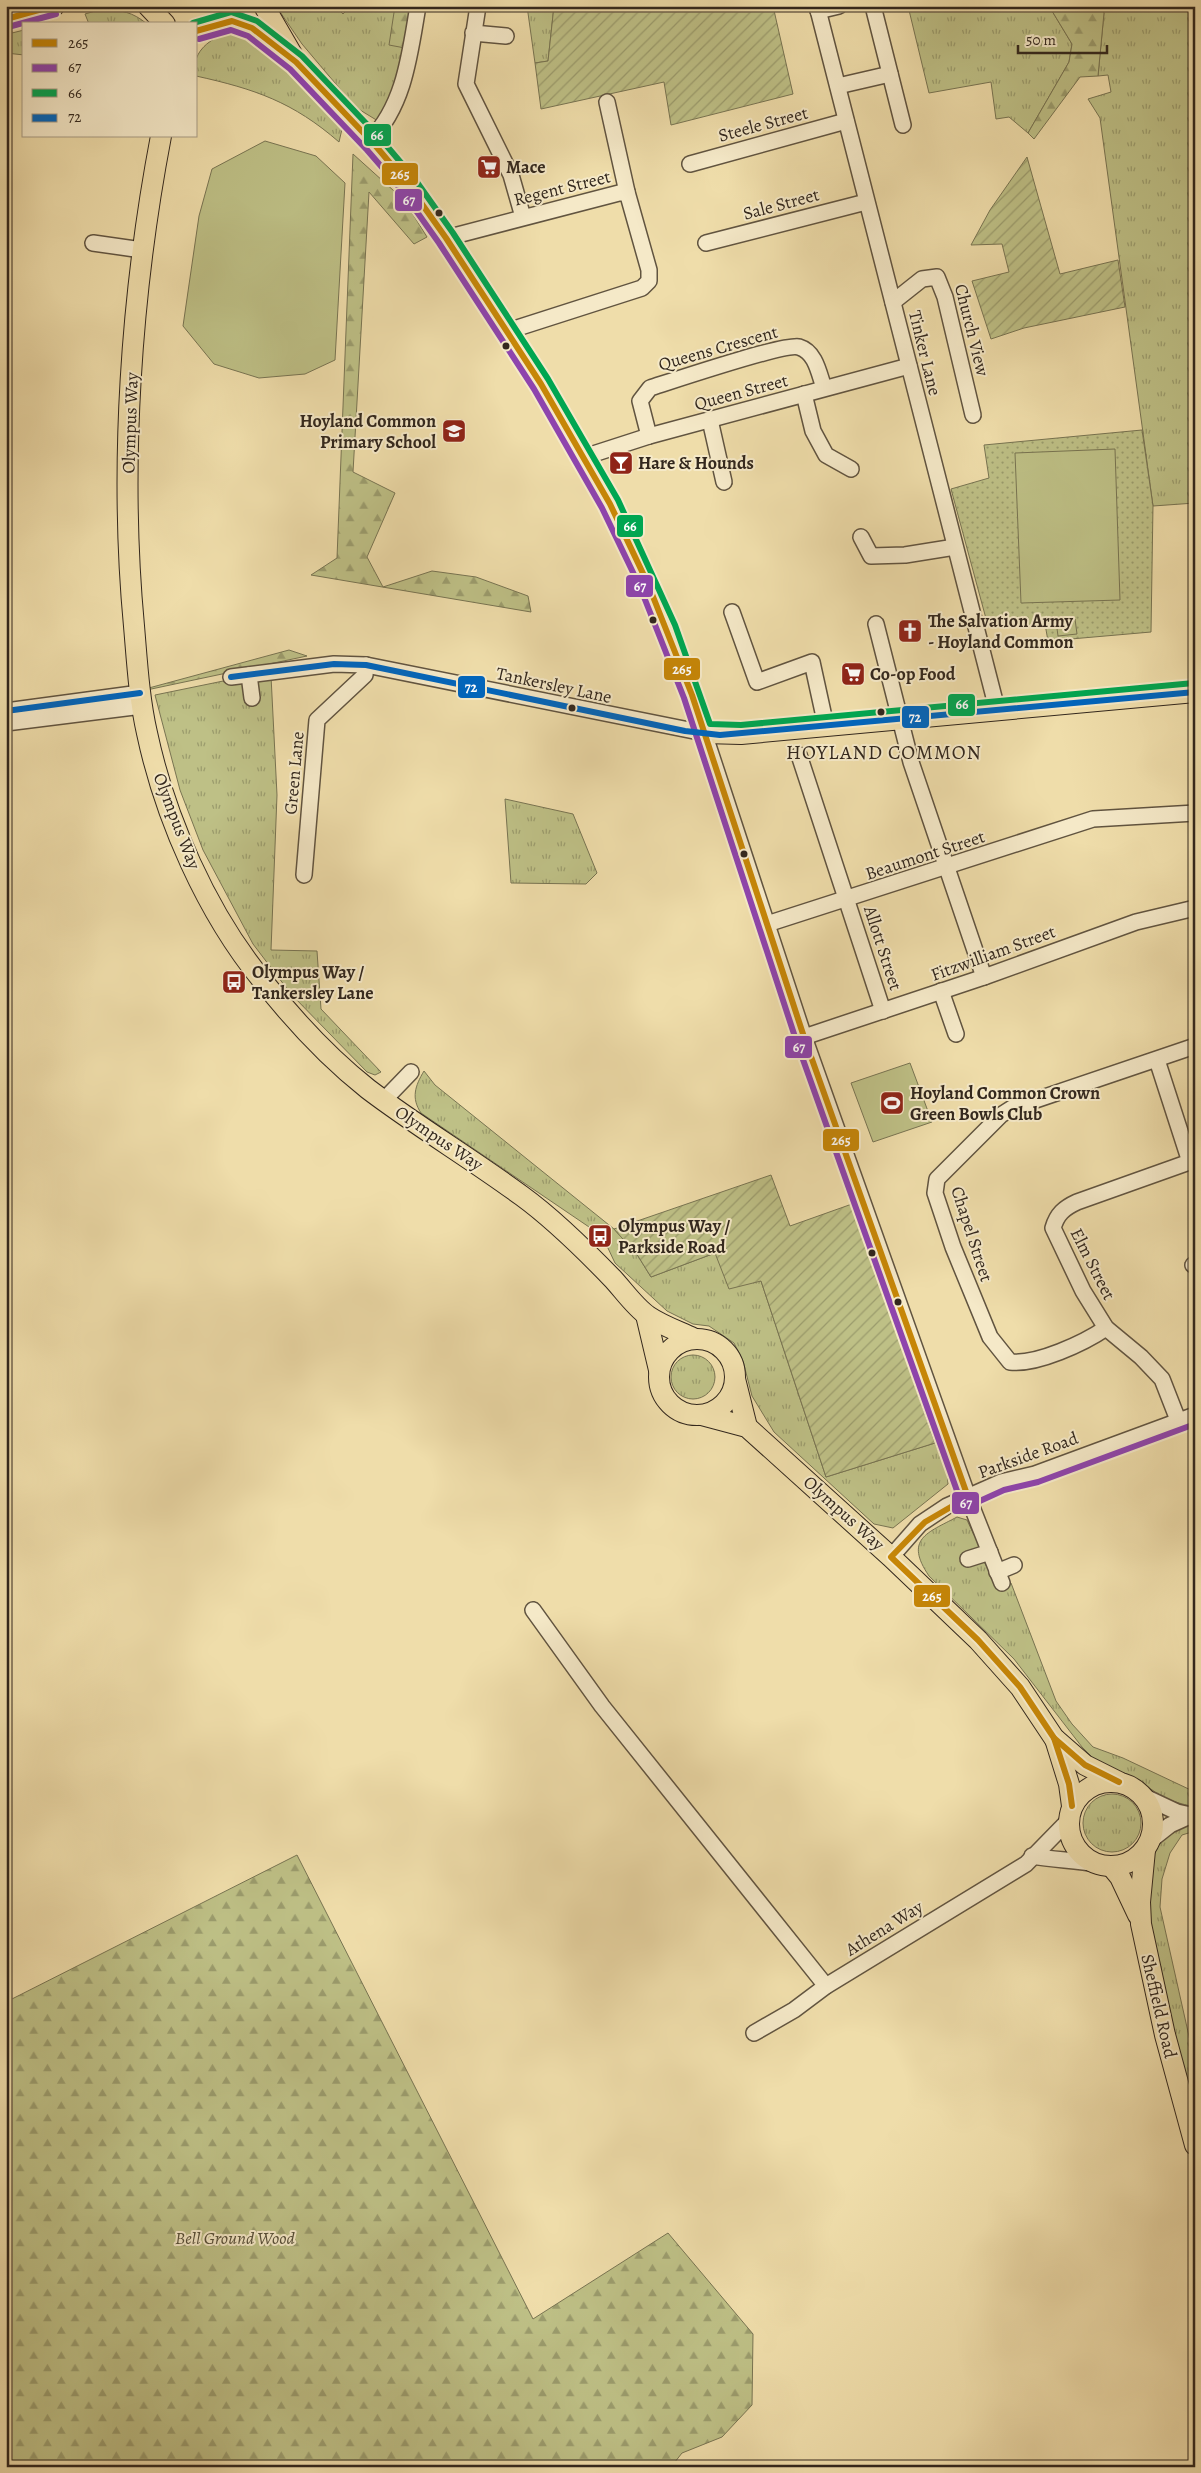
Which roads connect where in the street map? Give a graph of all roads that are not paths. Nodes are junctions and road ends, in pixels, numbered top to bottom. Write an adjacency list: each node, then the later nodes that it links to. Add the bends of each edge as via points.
1 (54, 6): 10 (main road)
2 (148, 6): 11 (main road)
3 (235, 6): 12 (main road)
4 (264, 6): 15 (main road)
5 (418, 6): 22 (street, via 406,74 390,111)
6 (478, 6): 13 (street)
7 (839, 6): 9 (street)
8 (873, 6): 16 (street)
9 (818, 9): 17 (street, Tinker Lane)
10 (6, 19)
11 (162, 22)
12 (204, 30): 15 (main road, via 232,22 252,28)
13 (474, 33): 14 (street); 26 (street, via 466,78 468,92 512,175)
14 (506, 36)
15 (296, 62): 22 (main road)
16 (890, 74): 17 (street); 20 (street)
17 (838, 86): 19 (street, Tinker Lane)
18 (607, 102): 24 (street)
19 (846, 121): 23 (street, Steele Street); 25 (street, Tinker Lane)
20 (902, 125)
21 (161, 138): 30 (main road, Olympus Way)
22 (370, 140): 27 (main road, via 408,183)
23 (690, 164)
24 (627, 192): 26 (street, Regent Street); 32 (street, Regent Street, via 649,270 649,281 642,288)
25 (866, 202): 29 (street, Sale Street); 31 (street, Tinker Lane)
26 (523, 217): 27 (street, Regent Street)
27 (446, 238): 32 (main road)
28 (94, 243): 30 (street)
29 (706, 243)
30 (142, 250): 51 (main road, Olympus Way, via 131,374 128,495 130,589)
31 (893, 302): 33 (street, Tinker Lane); 36 (street, Church View, via 922,279 937,277 945,297)
32 (508, 332): 39 (main road)
33 (909, 366): 34 (street, Queen Street); 43 (street, Tinker Lane)
34 (824, 388): 35 (street, Queen Street); 38 (street, Queens Crescent, via 809,352 798,347 772,351 650,388 640,401)
35 (804, 394): 37 (street, Queen Street); 40 (street, via 813,431 826,455)
36 (974, 414)
37 (710, 420): 38 (street, Queen Street); 41 (street)
38 (649, 436): 39 (street, Queen Street)
39 (584, 457): 57 (main road, via 648,584)
40 (851, 469)
41 (724, 482)
42 (861, 537): 43 (street, via 871,556 905,555)
43 (955, 547): 52 (street, Tinker Lane)
44 (732, 612): 56 (street, via 757,682 812,662)
45 (876, 624): 54 (street)
46 (366, 665): 47 (street, Tankersley Lane, via 334,664); 57 (street, Tankersley Lane); 61 (street, Green Lane, via 365,675 318,720)
47 (249, 674): 48 (street, Tankersley Lane); 50 (street)
48 (231, 677)
49 (1195, 692): 52 (main road)
50 (252, 698)
51 (141, 699): 53 (street); 55 (street); 73 (main road, Olympus Way, via 147,735 176,826 218,918 262,981 312,1036)
52 (997, 709): 54 (main road)
53 (6, 711)
54 (900, 719): 56 (main road); 60 (street, via 911,762)
55 (6, 723)
56 (826, 726): 57 (main road, via 741,734)
57 (704, 733): 64 (street)
58 (799, 755): 62 (street, Allott Street)
59 (1195, 813): 60 (street, Beaumont Street, via 1093,819)
60 (948, 868): 62 (street, Beaumont Street); 65 (street)
61 (304, 875)
62 (848, 898): 64 (street, Beaumont Street); 67 (street, Allott Street)
63 (1195, 908): 65 (street, Fitzwilliam Street, via 1136,922)
64 (767, 924): 69 (street)
65 (984, 977): 66 (street, Fitzwilliam Street)
66 (941, 991): 67 (street, Fitzwilliam Street); 68 (street)
67 (883, 1010): 69 (street, Fitzwilliam Street)
68 (956, 1034)
69 (804, 1037): 84 (street)
70 (1195, 1046): 71 (street, Chapel Street)
71 (1157, 1060): 74 (street); 76 (street, Chapel Street, via 1012,1108 937,1179 935,1193 953,1247 990,1337 1010,1362 1044,1357)
72 (411, 1072): 73 (street)
73 (384, 1100): 75 (main road, Olympus Way, via 536,1206 578,1244)
74 (1193, 1161): 76 (street, Elm Street, via 1077,1202 1056,1217 1053,1228 1069,1264)
75 (646, 1315): 77 (main road, Olympus Way); 78 (main road, Olympus Way)
76 (1106, 1328): 82 (street, Elm Street, via 1141,1357 1162,1380)
77 (693, 1338): 78 (main road, via 670,1349); 79 (main road, Olympus Way, via 718,1345 730,1360)
78 (659, 1370): 80 (main road, Olympus Way, via 662,1393 669,1403 679,1411)
79 (735, 1379): 80 (main road, via 732,1392 724,1403 714,1411); 83 (main road, Olympus Way)
80 (702, 1414): 83 (main road, Olympus Way)
81 (1195, 1415): 82 (street, Parkside Road)
82 (1178, 1420): 84 (street, Parkside Road, via 1035,1474 1001,1482)
83 (748, 1427): 86 (main road, Olympus Way)
84 (968, 1497): 85 (street); 86 (street, Parkside Road, via 920,1524)
85 (990, 1552): 87 (street); 88 (street, via 1000,1577)
86 (891, 1557): 90 (main road, Olympus Way, via 984,1647 1020,1687)
87 (968, 1559)
88 (1014, 1565)
89 (533, 1610): 99 (street, via 602,1706)
90 (1054, 1738): 91 (main road, Olympus Way, via 1085,1765); 93 (main road, Olympus Way, via 1070,1784)
91 (1119, 1782): 92 (main road, Olympus Way); 93 (main road, via 1092,1786 1080,1794)
92 (1143, 1796): 94 (street); 95 (main road, via 1153,1817)
93 (1070, 1813): 96 (street, Athena Way); 97 (main road, Olympus Way, via 1070,1834 1076,1847 1085,1857)
94 (1192, 1816): 95 (street, via 1174,1822)
95 (1148, 1845): 97 (main road, via 1136,1859 1125,1864); 98 (main road, Sheffield Road, via 1140,1902)
96 (1032, 1856): 97 (street); 99 (street, Athena Way, via 1026,1864)
97 (1104, 1865): 98 (main road, Sheffield Road, via 1130,1896)
98 (1141, 1924): 101 (main road, Sheffield Road, via 1165,2035)
99 (826, 1986): 100 (street, Athena Way, via 794,2010)
100 (754, 2033)
101 (1195, 2145)

